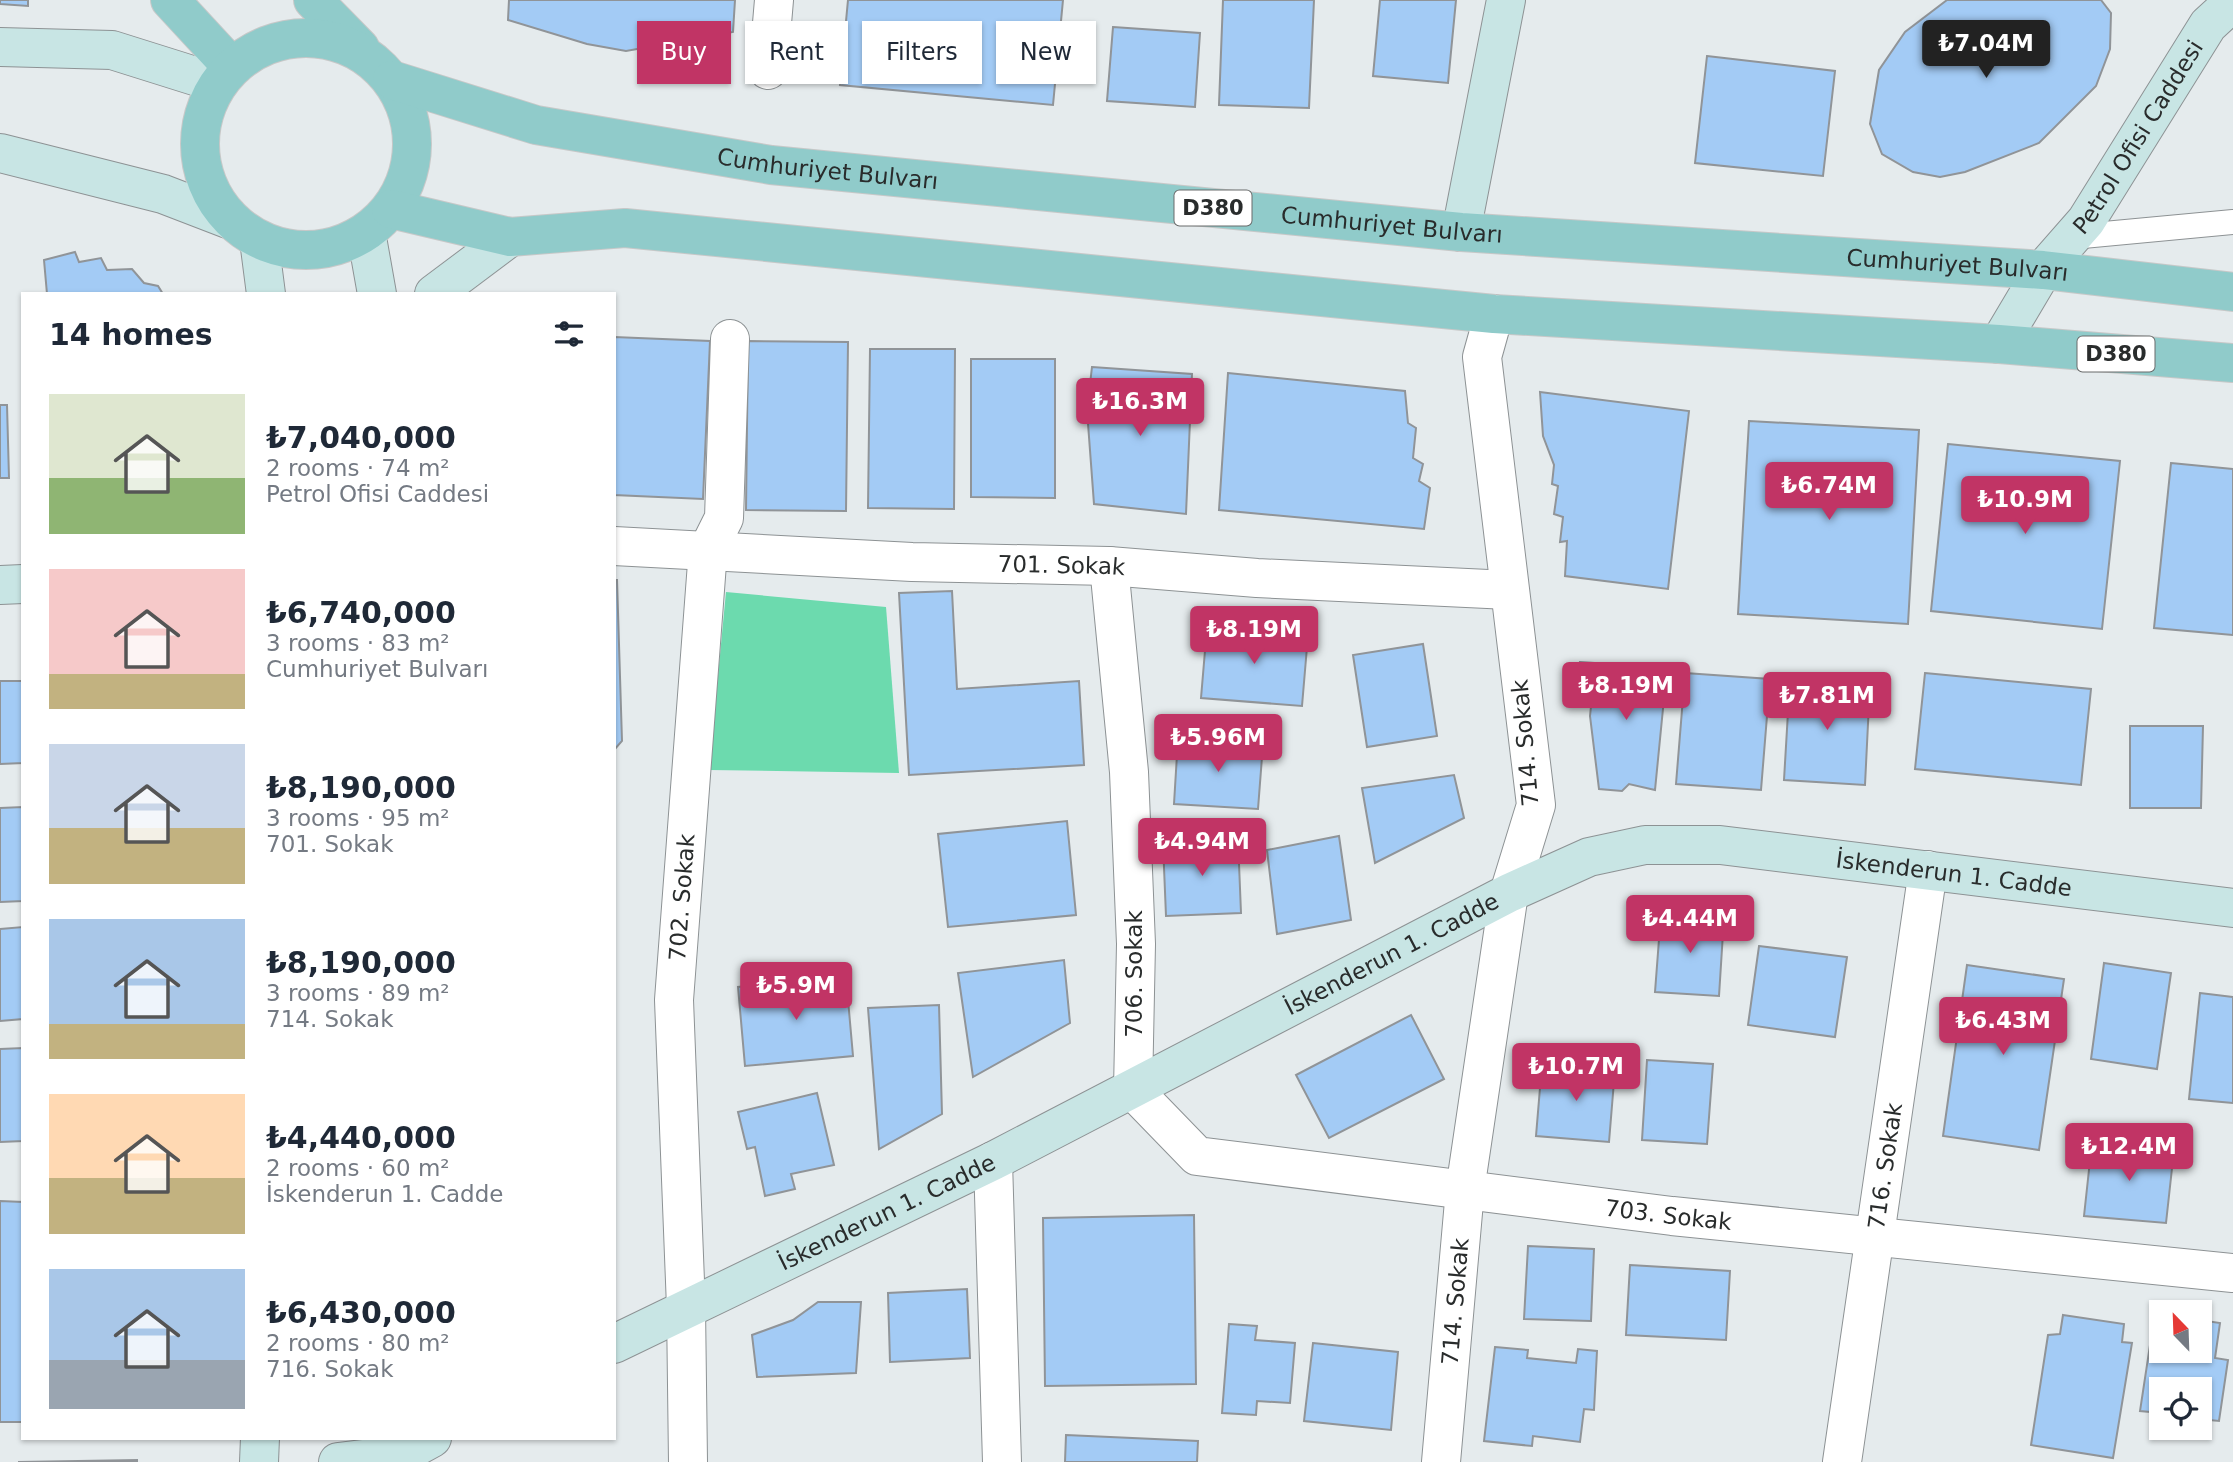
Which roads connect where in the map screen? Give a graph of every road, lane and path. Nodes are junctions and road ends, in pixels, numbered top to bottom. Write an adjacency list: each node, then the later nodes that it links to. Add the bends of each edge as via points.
1 (170, 0): 9 (main road)
2 (313, 0): 8 (main road, D380)
3 (775, 0): 6 (street)
4 (1506, 0): 14 (street)
5 (2233, 2): 16 (street, Petrol Ofisi Caddesi, via 2208,24 2086,221)
6 (773, 21)
7 (0, 47): 9 (street, via 112,50)
8 (380, 68): 9 (main road, via 342,43 313,37 256,49); 11 (main road, via 408,111 413,145 407,178); 14 (main road, Cumhuriyet Bulvarı / D380, via 537,125 771,165)
9 (224, 75): 13 (main road, via 201,117 199,153 208,188)
10 (0, 153): 13 (street, via 163,194)
11 (378, 221): 13 (main road, via 332,247 295,251); 15 (main road, D380); 19 (street)
12 (2233, 222): 16 (lane)
13 (244, 230): 18 (street)
14 (1461, 232): 17 (main road, Cumhuriyet Bulvarı / D380)
15 (510, 237): 20 (street); 22 (main road, D380, via 625,228)
16 (2071, 237): 17 (street, Petrol Ofisi Caddesi)
17 (2043, 270): 21 (main road, Cumhuriyet Bulvarı / D380); 24 (street, Petrol Ofisi Caddesi)
18 (265, 292)
19 (377, 292)
20 (437, 292)
21 (2233, 292)
22 (1494, 314): 24 (main road, D380); 31 (street, 714. Sokak, via 1482,356)
23 (730, 339): 27 (street, 702. Sokak, via 724,518)
24 (1999, 344): 25 (main road, D380)
25 (2233, 363)
26 (616, 546): 27 (street, 701. Sokak)
27 (708, 550): 28 (street, 701. Sokak, via 912,562); 40 (street, 702. Sokak, via 674,1000)
28 (1109, 566): 31 (street, 701. Sokak); 35 (street, 706. Sokak, via 1129,772 1136,944)
29 (21, 584): 30 (street)
30 (0, 585)
31 (1509, 590): 33 (street, 714. Sokak, via 1536,805)
32 (1928, 870): 33 (street, İskenderun 1. Cadde, via 1720,845 1645,845 1589,857); 34 (street, İskenderun 1. Cadde); 38 (street, 716. Sokak)
33 (1509, 893): 35 (street, İskenderun 1. Cadde); 37 (street, 714. Sokak)
34 (2233, 908)
35 (1133, 1090): 36 (street, İskenderun 1. Cadde); 37 (street, 703. Sokak, via 1197,1156)
36 (993, 1161): 40 (street, İskenderun 1. Cadde); 49 (street)
37 (1465, 1190): 38 (street, 703. Sokak); 50 (street, 714. Sokak)
38 (1876, 1235): 39 (street, 703. Sokak); 51 (street, 716. Sokak)
39 (2233, 1273)
40 (686, 1307): 41 (street, İskenderun 1. Cadde); 48 (street, 702. Sokak)
41 (616, 1343)
42 (260, 1440): 45 (street)
43 (332, 1440): 46 (street)
44 (428, 1440): 47 (street, via 403,1454)
45 (259, 1462)
46 (332, 1462)
47 (338, 1462)
48 (688, 1462)
49 (1002, 1462)
50 (1441, 1462)
51 (1842, 1462)

